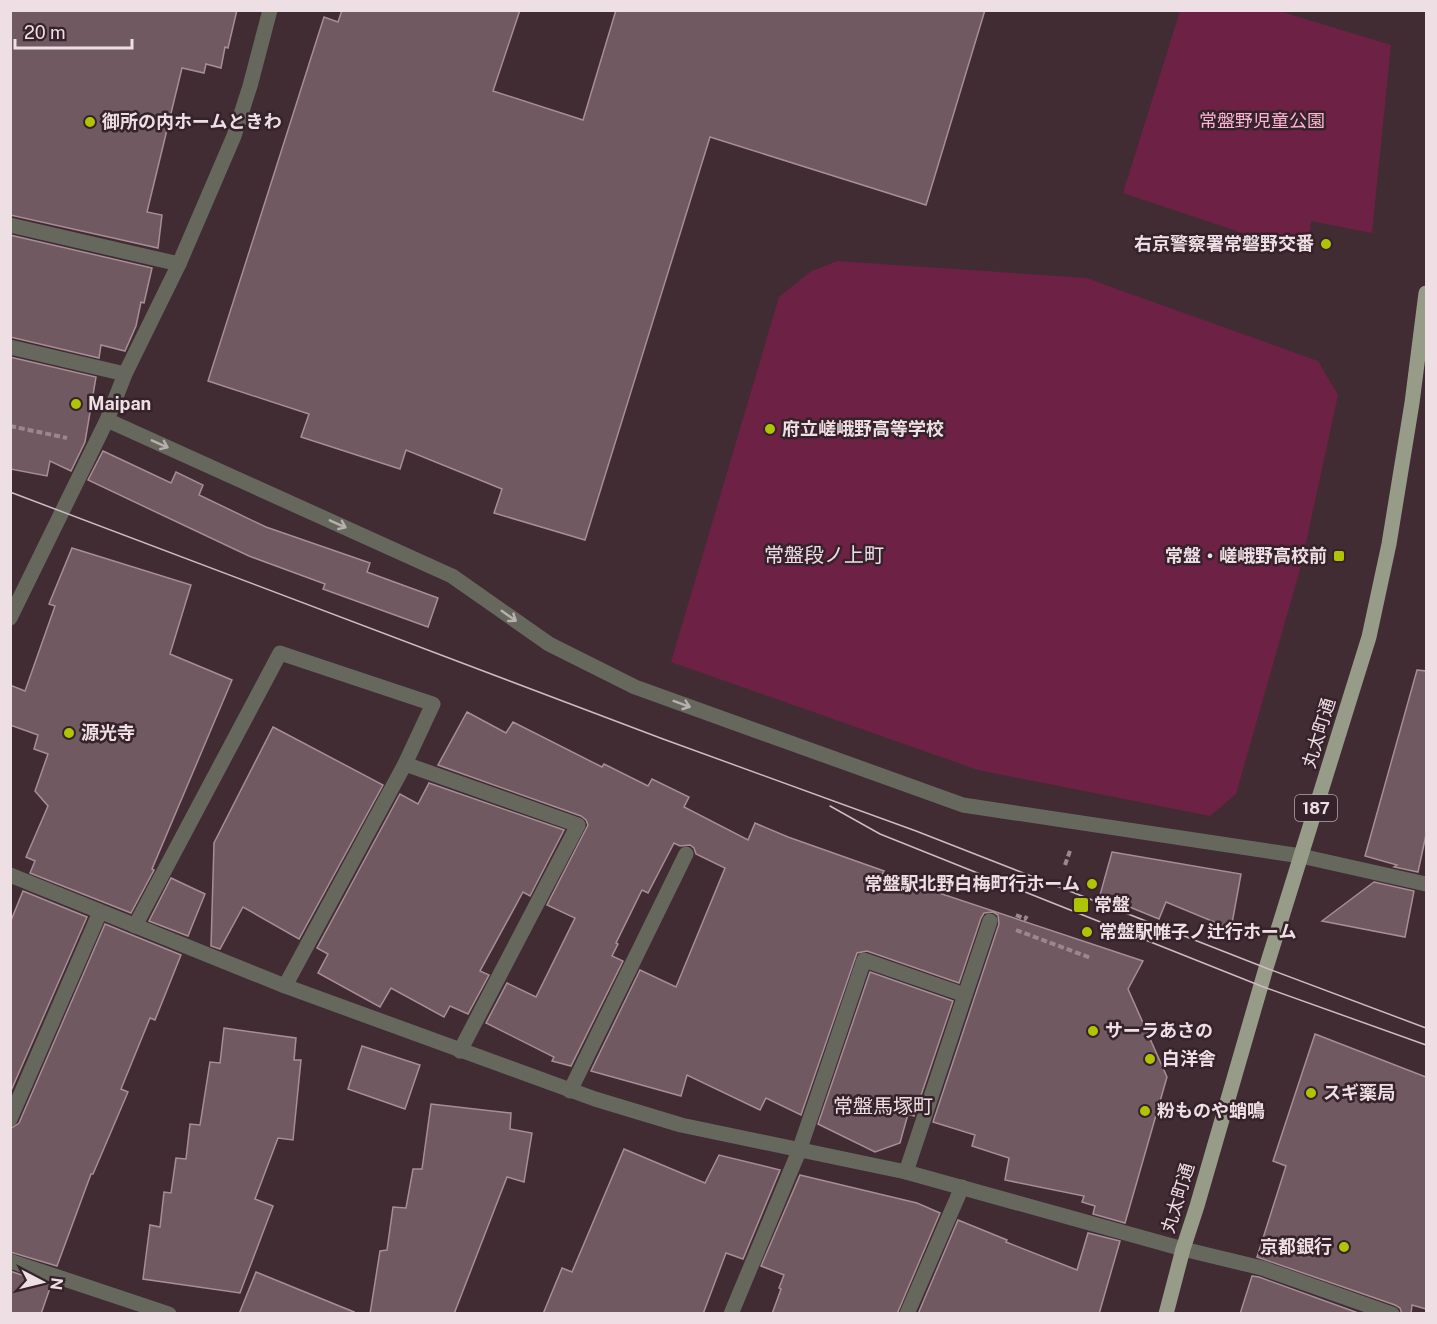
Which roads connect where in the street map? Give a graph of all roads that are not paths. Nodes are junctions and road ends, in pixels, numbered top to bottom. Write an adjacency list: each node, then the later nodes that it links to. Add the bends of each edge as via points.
1 (270, 10): 3 (street, via 234,136)
2 (10, 225): 3 (street)
3 (179, 264): 6 (street)
4 (1426, 293): 11 (main road, 丸太町通 / 187, via 1413,403 1369,637)
5 (10, 347): 6 (street)
6 (125, 374): 7 (street)
7 (107, 420): 8 (street); 11 (street, one-way to 11, via 452,576 549,644 646,691 963,805)
8 (10, 618)
9 (405, 764): 16 (street, via 433,704 280,653); 17 (street); 19 (street, via 578,825)
10 (686, 854): 20 (street)
11 (1301, 856): 13 (street); 25 (main road, 丸太町通 / 187)
12 (10, 875): 14 (street)
13 (1426, 884)
14 (100, 912): 16 (street); 21 (street)
15 (990, 921): 18 (street)
16 (135, 926): 17 (street)
17 (285, 986): 19 (street)
18 (965, 995): 22 (street, via 864,960); 23 (street)
19 (460, 1051): 20 (street)
20 (570, 1091): 22 (street, via 681,1125)
21 (10, 1119)
22 (799, 1150): 23 (street); 29 (street)
23 (906, 1172): 24 (street)
24 (962, 1187): 25 (street); 30 (street)
25 (1183, 1250): 27 (street, via 1262,1268); 31 (main road, 丸太町通 / 187)
26 (10, 1261): 28 (street)
27 (1390, 1313)
28 (169, 1314)
29 (731, 1314)
30 (907, 1314)
31 (1166, 1314)

